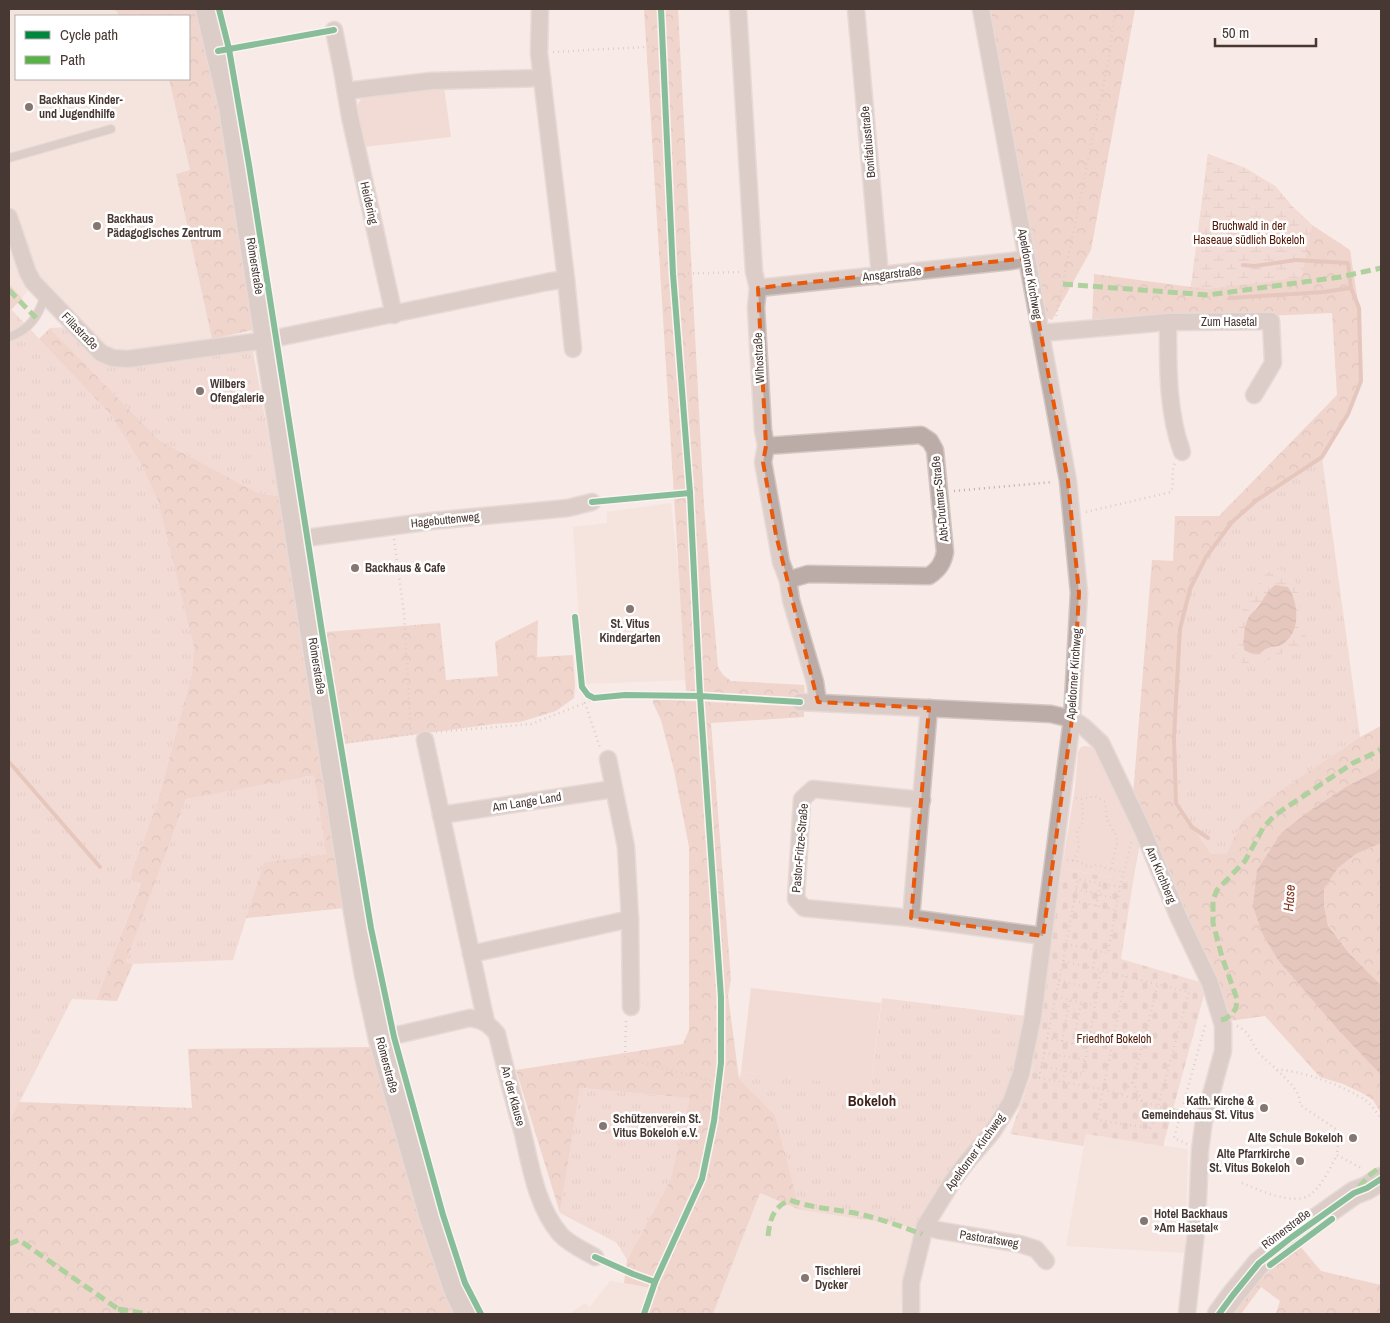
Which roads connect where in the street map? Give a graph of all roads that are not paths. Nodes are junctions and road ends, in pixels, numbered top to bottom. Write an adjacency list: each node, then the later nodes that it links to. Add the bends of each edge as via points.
1 (207, 9): 21 (street, Römerstraße, via 230,107)
2 (540, 9): 7 (street)
3 (738, 9): 15 (street, Wihostraße, via 754,272)
4 (856, 9): 13 (street, Bonifatiusstraße)
5 (981, 9): 12 (street, Apeldorner Kirchweg)
6 (334, 30): 8 (street, Heidering)
7 (542, 78): 8 (street, via 431,80); 14 (street)
8 (346, 91): 17 (street, Heidering)
9 (111, 129): 10 (lane)
10 (9, 158)
11 (9, 217): 16 (street, Fillastraße, via 28,273)
12 (1027, 258): 13 (street, Ansgarstraße); 19 (street, Apeldorner Kirchweg)
13 (880, 276): 15 (street, Ansgarstraße)
14 (566, 279): 17 (street); 22 (street)
15 (758, 288): 24 (street, Wihostraße, via 756,307)
16 (45, 295): 20 (lane, via 36,318 18,334); 21 (street, Fillastraße, via 101,353 113,358 128,359)
17 (394, 315): 21 (street)
18 (1168, 322): 19 (street, Zum Hasetal); 23 (street, Zum Hasetal, via 1271,321 1273,363); 25 (street, via 1168,368 1175,433)
19 (1045, 332): 32 (street, Apeldorner Kirchweg, via 1068,481 1079,593)
20 (9, 337)
21 (266, 340): 27 (street, Römerstraße)
22 (573, 348)
23 (1254, 395)
24 (766, 446): 28 (street, Wihostraße, via 763,462 781,562); 28 (street, Abt-Drutmar-Straße, via 921,435 935,450 946,552 938,570 929,576 808,574)
25 (1182, 452)
26 (592, 502): 27 (street, Hagebuttenweg, via 568,508)
27 (298, 539): 44 (street, Römerstraße, via 354,906)
28 (788, 580): 30 (street, Wihostraße)
29 (800, 702): 30 (street, Am Kirchberg)
30 (818, 702): 31 (street, Am Kirchberg)
31 (929, 708): 32 (street, Am Kirchberg, via 1050,714); 36 (street)
32 (1072, 719): 40 (street, Apeldorner Kirchweg); 51 (street, Am Kirchberg, via 1101,743 1210,983 1223,1025 1223,1051 1204,1120 1200,1150 1197,1222)
33 (422, 735): 37 (street)
34 (608, 759): 35 (street)
35 (613, 788): 37 (street, Am Lange Land); 39 (street, via 626,847)
36 (922, 800): 38 (street); 38 (street, Pastor-Fritze-Straße, via 813,789 802,800 796,899 804,908)
37 (441, 815): 41 (street)
38 (911, 918): 40 (street, Pastor-Fritze-Straße)
39 (630, 919): 41 (street); 42 (street)
40 (1043, 936): 46 (street, Apeldorner Kirchweg, via 1021,1074 1011,1102 993,1131 952,1182)
41 (471, 954): 43 (street)
42 (631, 1007)
43 (486, 1022): 44 (street, via 470,1018); 47 (street, An der Klause, via 497,1034 542,1202 561,1235)
44 (380, 1039): 49 (street, Römerstraße, via 430,1218)
45 (1374, 1175): 52 (street, Römerstraße, via 1367,1188 1354,1193 1259,1263)
46 (925, 1226): 48 (street, Pastoratsweg, via 1036,1248); 50 (street, Apeldorner Kirchweg, via 911,1283)
47 (595, 1257)
48 (1046, 1261)
49 (467, 1314)
50 (910, 1314)
51 (1187, 1314)
52 (1219, 1314)

